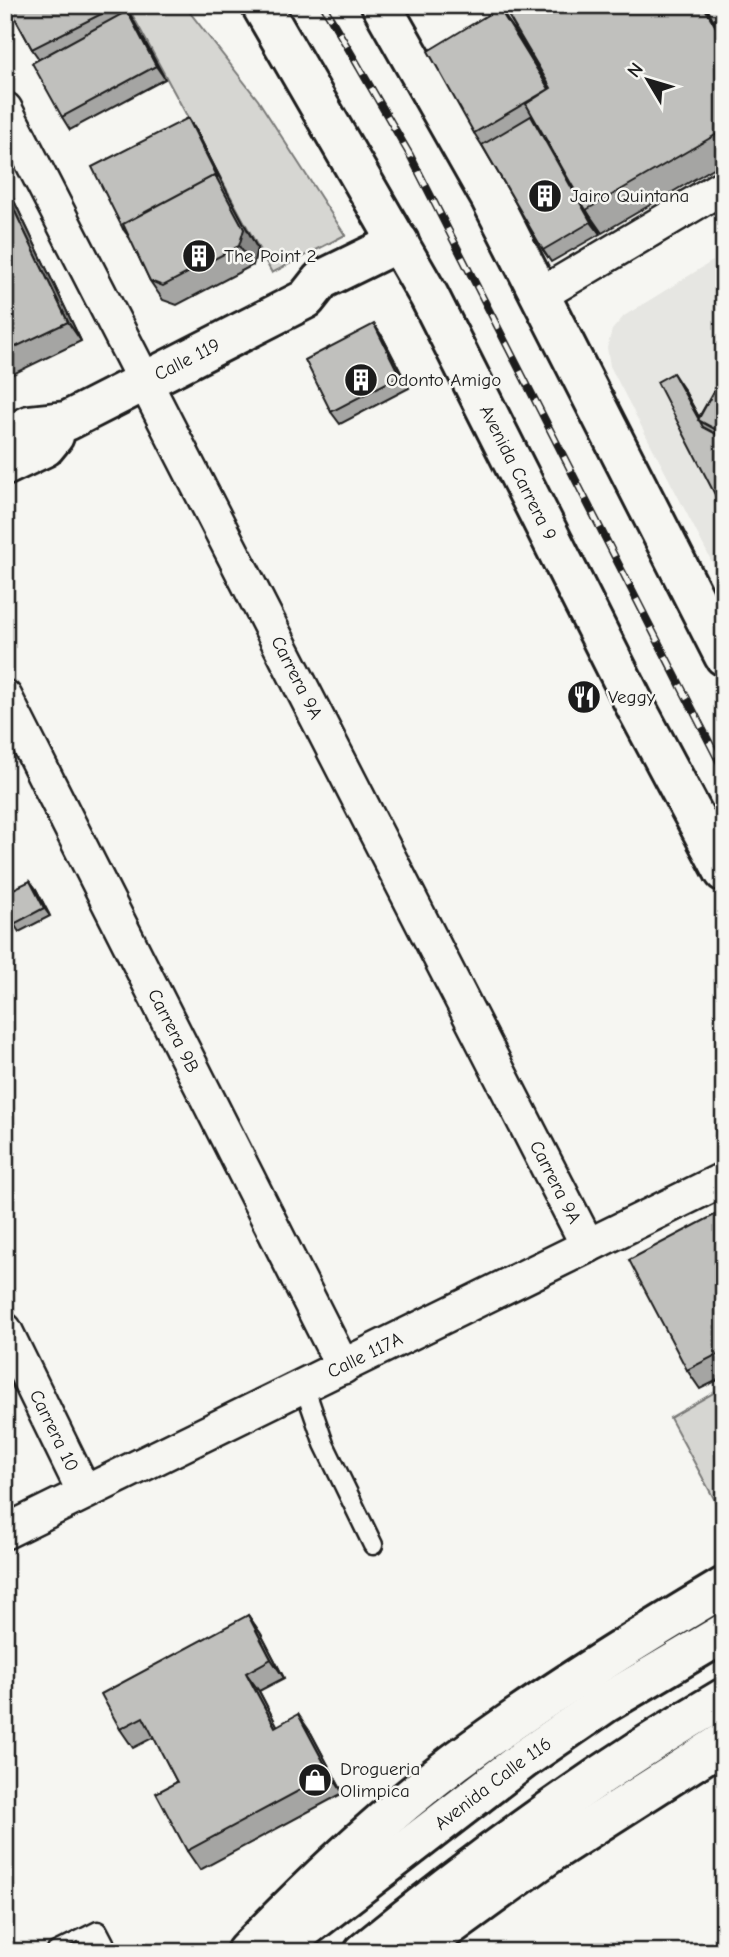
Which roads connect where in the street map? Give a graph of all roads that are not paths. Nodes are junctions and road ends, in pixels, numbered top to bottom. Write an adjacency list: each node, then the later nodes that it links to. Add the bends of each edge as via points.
1 (261, 5): 5 (main road, Avenida Carrera 9)
2 (380, 5): 6 (main road, via 435,69 491,199)
3 (5, 109): 7 (street, Carrera 9A)
4 (724, 186): 6 (street)
5 (404, 251): 7 (main road, Calle 119, via 321,280 306,299); 13 (main road, Avenida Carrera 9)
6 (540, 295): 11 (main road)
7 (145, 382): 8 (main road, Calle 119); 15 (street, Carrera 9A)
8 (67, 421): 9 (main road, Calle 119, via 30,425); 10 (main road, Calle 119, via 45,447)
9 (5, 437)
10 (5, 466)
11 (724, 656)
12 (5, 697): 17 (street, Carrera 9B)
13 (724, 872)
14 (724, 1179): 15 (street, Calle 117A)
15 (587, 1246): 17 (street, Calle 117A)
16 (5, 1330): 19 (street, Carrera 10)
17 (342, 1367): 18 (street, Calle 117A)
18 (304, 1385): 19 (street, Calle 117A); 21 (lane, via 324,1444)
19 (84, 1492): 20 (street, Calle 117A)
20 (5, 1532)
21 (373, 1545)
22 (724, 1587): 29 (main road, via 617,1652 454,1763 321,1877)
23 (724, 1633): 30 (main road, Avenida Calle 116, via 535,1751)
24 (724, 1698): 26 (main road, via 488,1854)
25 (724, 1742): 26 (main road)
26 (404, 1940): 31 (main road)
27 (56, 1952): 28 (lane, via 98,1931)
28 (109, 1952)
29 (246, 1952)
30 (274, 1952)
31 (364, 1952)

